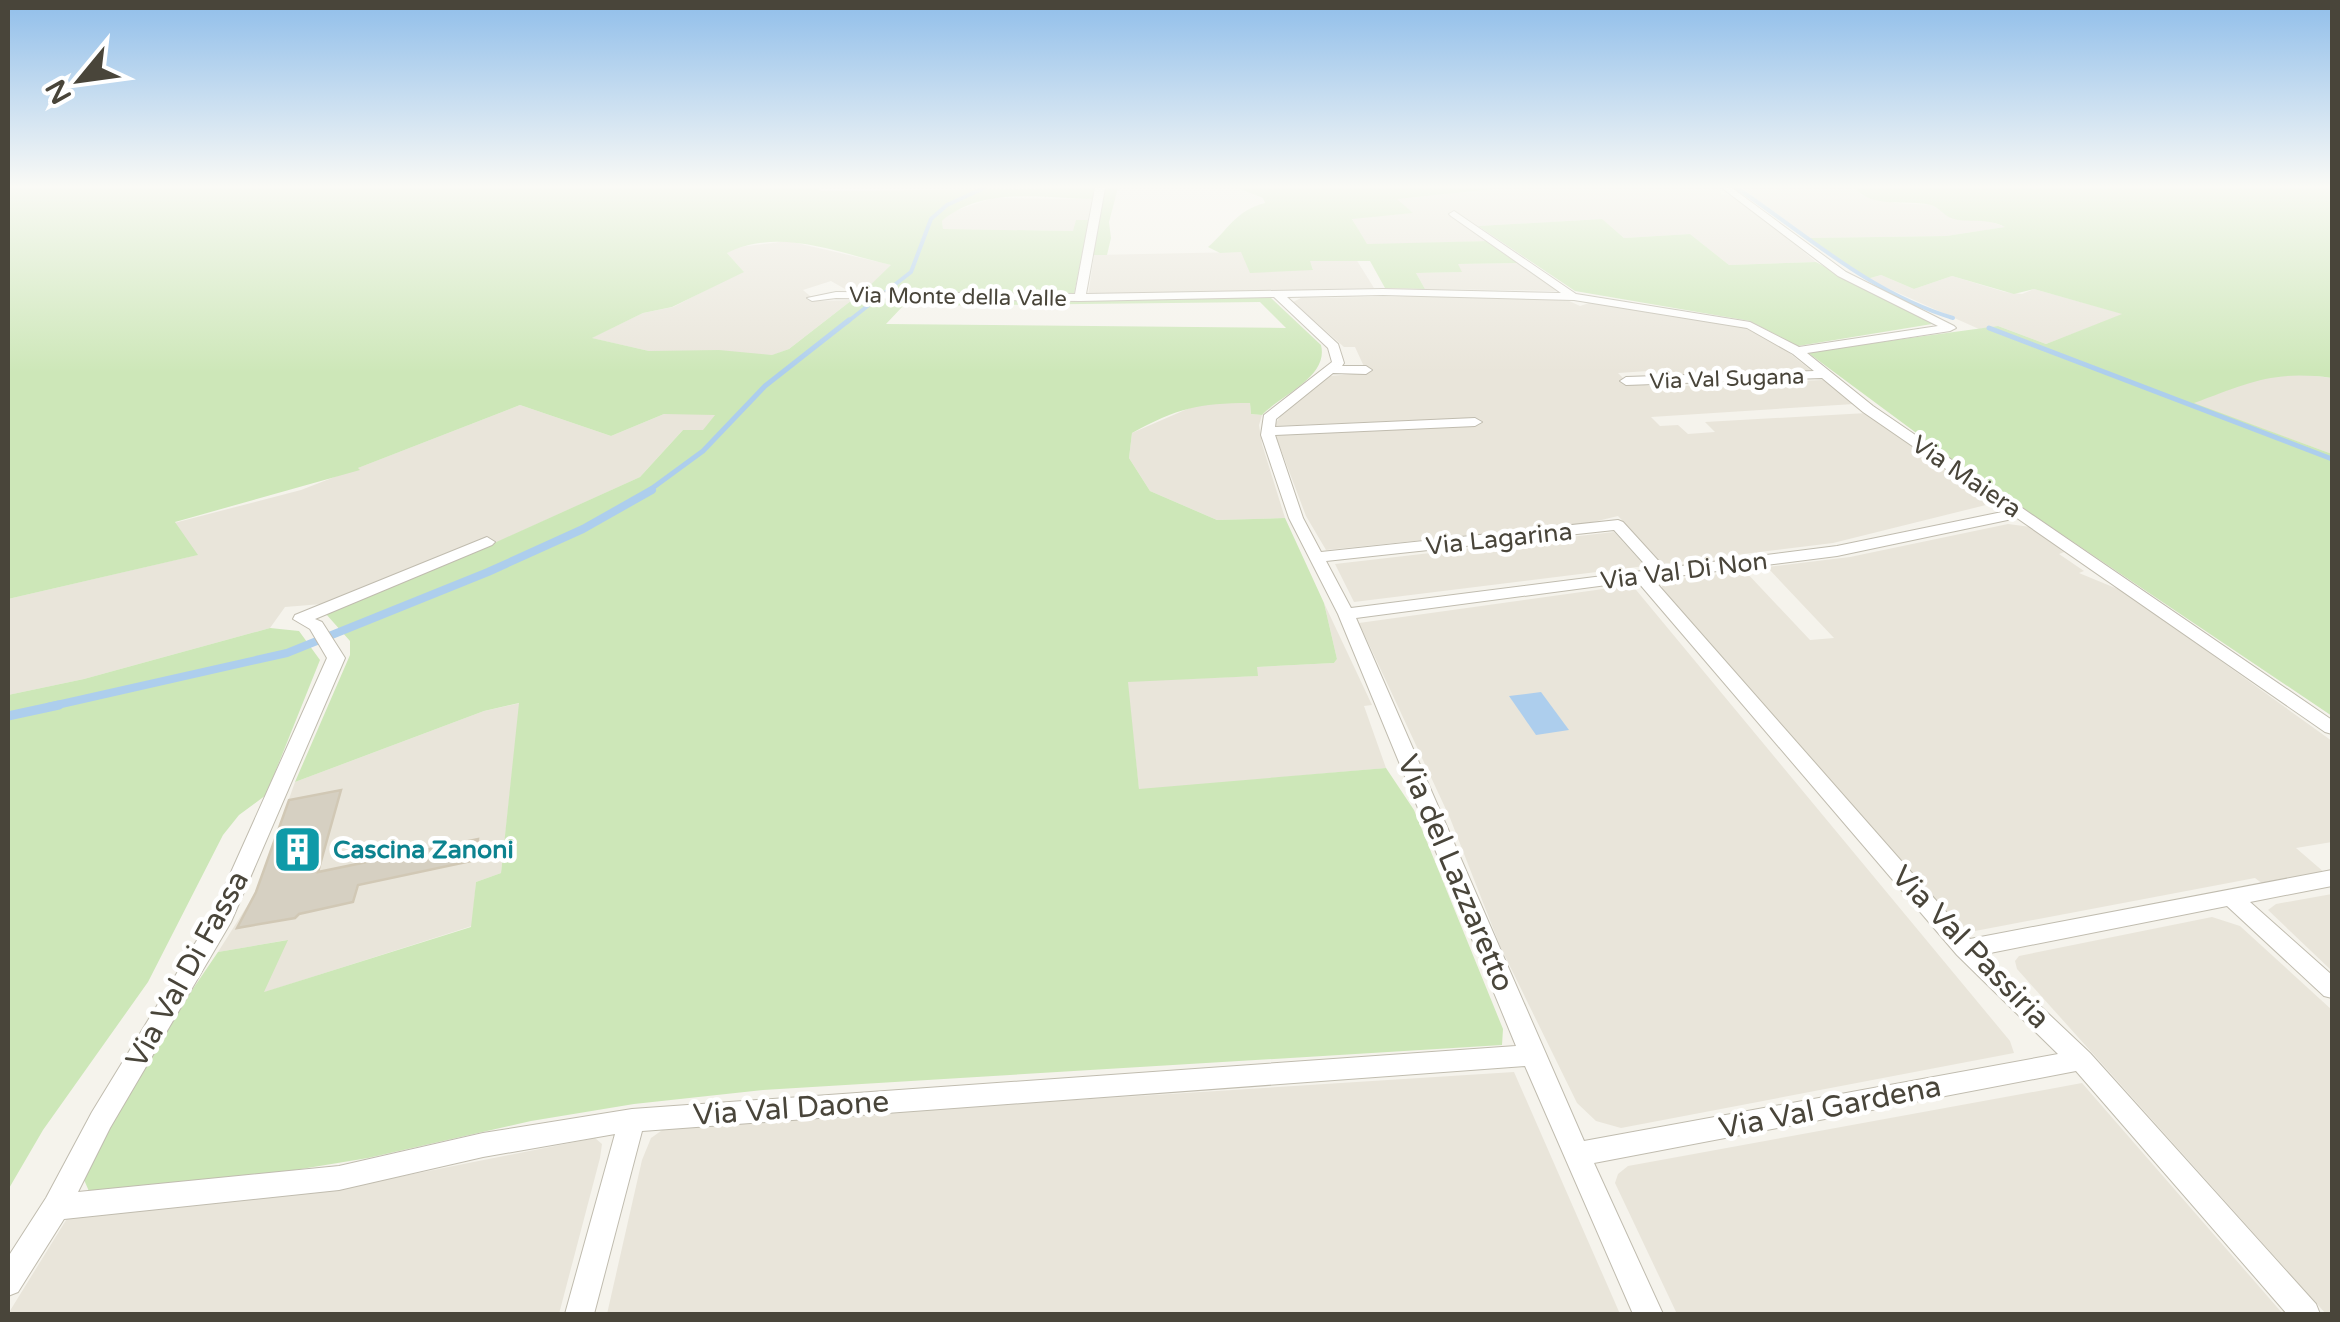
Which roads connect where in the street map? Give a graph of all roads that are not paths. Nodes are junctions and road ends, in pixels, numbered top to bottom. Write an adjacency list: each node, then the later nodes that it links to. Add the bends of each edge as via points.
1 (1089, 250): 9 (street, Via Monte della Valle)
2 (1506, 250): 7 (street, Via Maiera)
3 (1809, 250): 10 (street, via 1842,274 1950,328)
4 (832, 281): 5 (street, Via Monte della Valle)
5 (836, 294): 8 (street, Via Monte della Valle); 9 (street, Via Monte della Valle)
6 (1277, 294): 7 (street, Via Maiera); 9 (street, Via Monte della Valle); 11 (street, via 1334,347)
7 (1574, 297): 10 (street, Via Maiera, via 1750,325)
8 (812, 298)
9 (1080, 298)
10 (1796, 351): 13 (street, Via Maiera)
11 (1333, 370): 12 (street); 16 (street, via 1281,405 1268,418)
12 (1366, 370)
13 (1828, 374): 14 (street, Via Val Sugana); 17 (street, Via Maiera)
14 (1626, 381)
15 (1475, 422): 16 (street)
16 (1268, 430): 19 (street, Via del Lazzaretto, via 1296,518)
17 (2020, 513): 20 (street, Via Val Di Non, via 1837,551); 22 (street, Via Maiera)
18 (486, 542): 31 (street, Via Val Di Fassa, via 301,619 316,626 336,658 220,922)
19 (1317, 557): 20 (street, Via Lagarina, via 1618,526); 21 (street, Via del Lazzaretto)
20 (1651, 574): 21 (street, Via Val Di Non); 25 (street, Via Val Passiria)
21 (1346, 614): 27 (street, Via del Lazzaretto)
22 (2332, 728)
23 (2332, 878): 24 (street)
24 (2230, 897): 25 (street); 26 (street)
25 (1965, 949): 28 (street, Via Val Passiria)
26 (2332, 989)
27 (1532, 1055): 29 (street, Via Val Daone); 30 (street, Via del Lazzaretto)
28 (2082, 1060): 30 (street, Via Val Gardena); 35 (street, Via Val Passiria)
29 (632, 1120): 31 (street, Via Val Daone, via 339,1178); 33 (street)
30 (1578, 1154): 34 (street, Via del Lazzaretto)
31 (56, 1206): 32 (street, Via Val Di Fassa)
32 (8, 1282)
33 (580, 1314)
34 (1648, 1314)
35 (2306, 1314)

